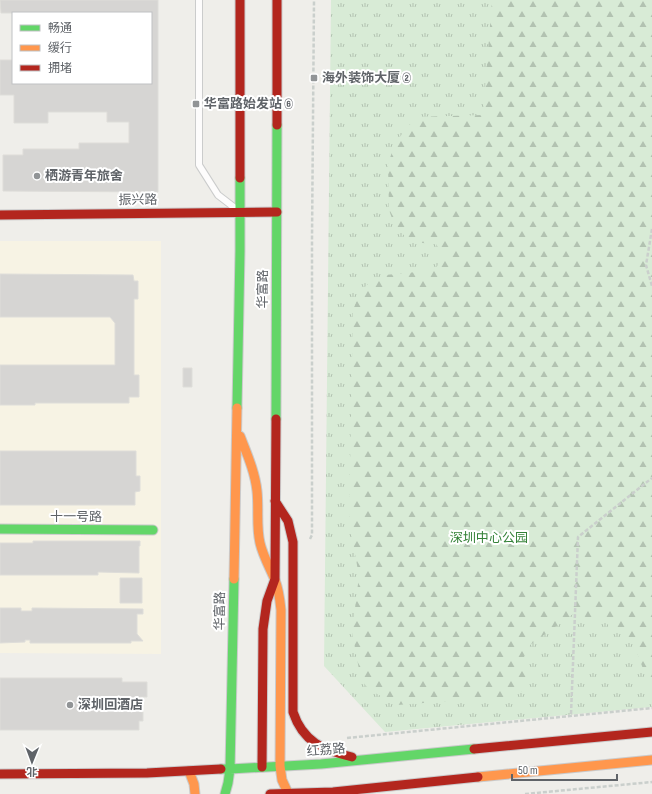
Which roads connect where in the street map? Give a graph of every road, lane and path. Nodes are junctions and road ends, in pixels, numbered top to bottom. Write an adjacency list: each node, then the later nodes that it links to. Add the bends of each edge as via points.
1 (199, 0): 5 (lane, via 199,165 218,195)
2 (240, 0): 5 (main road, 华富路)
3 (277, 0): 6 (main road, 华富路)
4 (314, 0): 15 (path, via 312,535)
5 (240, 212): 6 (main road, 振兴路); 7 (main road, 振兴路); 10 (main road, 华富路)
6 (277, 212): 12 (main road, 华富路)
7 (0, 215)
8 (652, 229): 9 (path, via 646,265)
9 (652, 286)
10 (236, 428): 16 (main road, 华富路, via 252,467 258,503 257,528 263,555); 24 (main road, 华富路)
11 (652, 478): 18 (path, via 578,537)
12 (275, 500): 16 (main road, 华富路); 21 (main road, via 288,521 293,542 295,720 307,738 318,745 343,755)
13 (0, 529): 14 (main road, 十一号路)
14 (152, 530)
15 (309, 542)
16 (275, 579): 23 (main road, 华富路, via 281,610); 26 (main road, 华富路, via 267,600 263,628)
17 (652, 708): 20 (path)
18 (572, 714)
19 (652, 732): 21 (main road, 红荔路)
20 (345, 738)
21 (366, 760): 23 (main road, 红荔路)
22 (652, 760): 29 (main road)
23 (280, 766): 26 (main road, 红荔路); 30 (main road, 华富路, via 282,780)
24 (230, 769): 25 (main road, 红荔路); 26 (main road, 红荔路); 32 (main road, 华富路)
25 (189, 771): 27 (main road, 红荔路); 31 (main road)
26 (261, 771)
27 (0, 774)
28 (652, 782): 35 (path)
29 (397, 786): 30 (main road); 34 (main road)
30 (288, 793): 33 (main road)
31 (195, 794)
32 (225, 794)
33 (270, 794)
34 (371, 794)
35 (526, 794)

